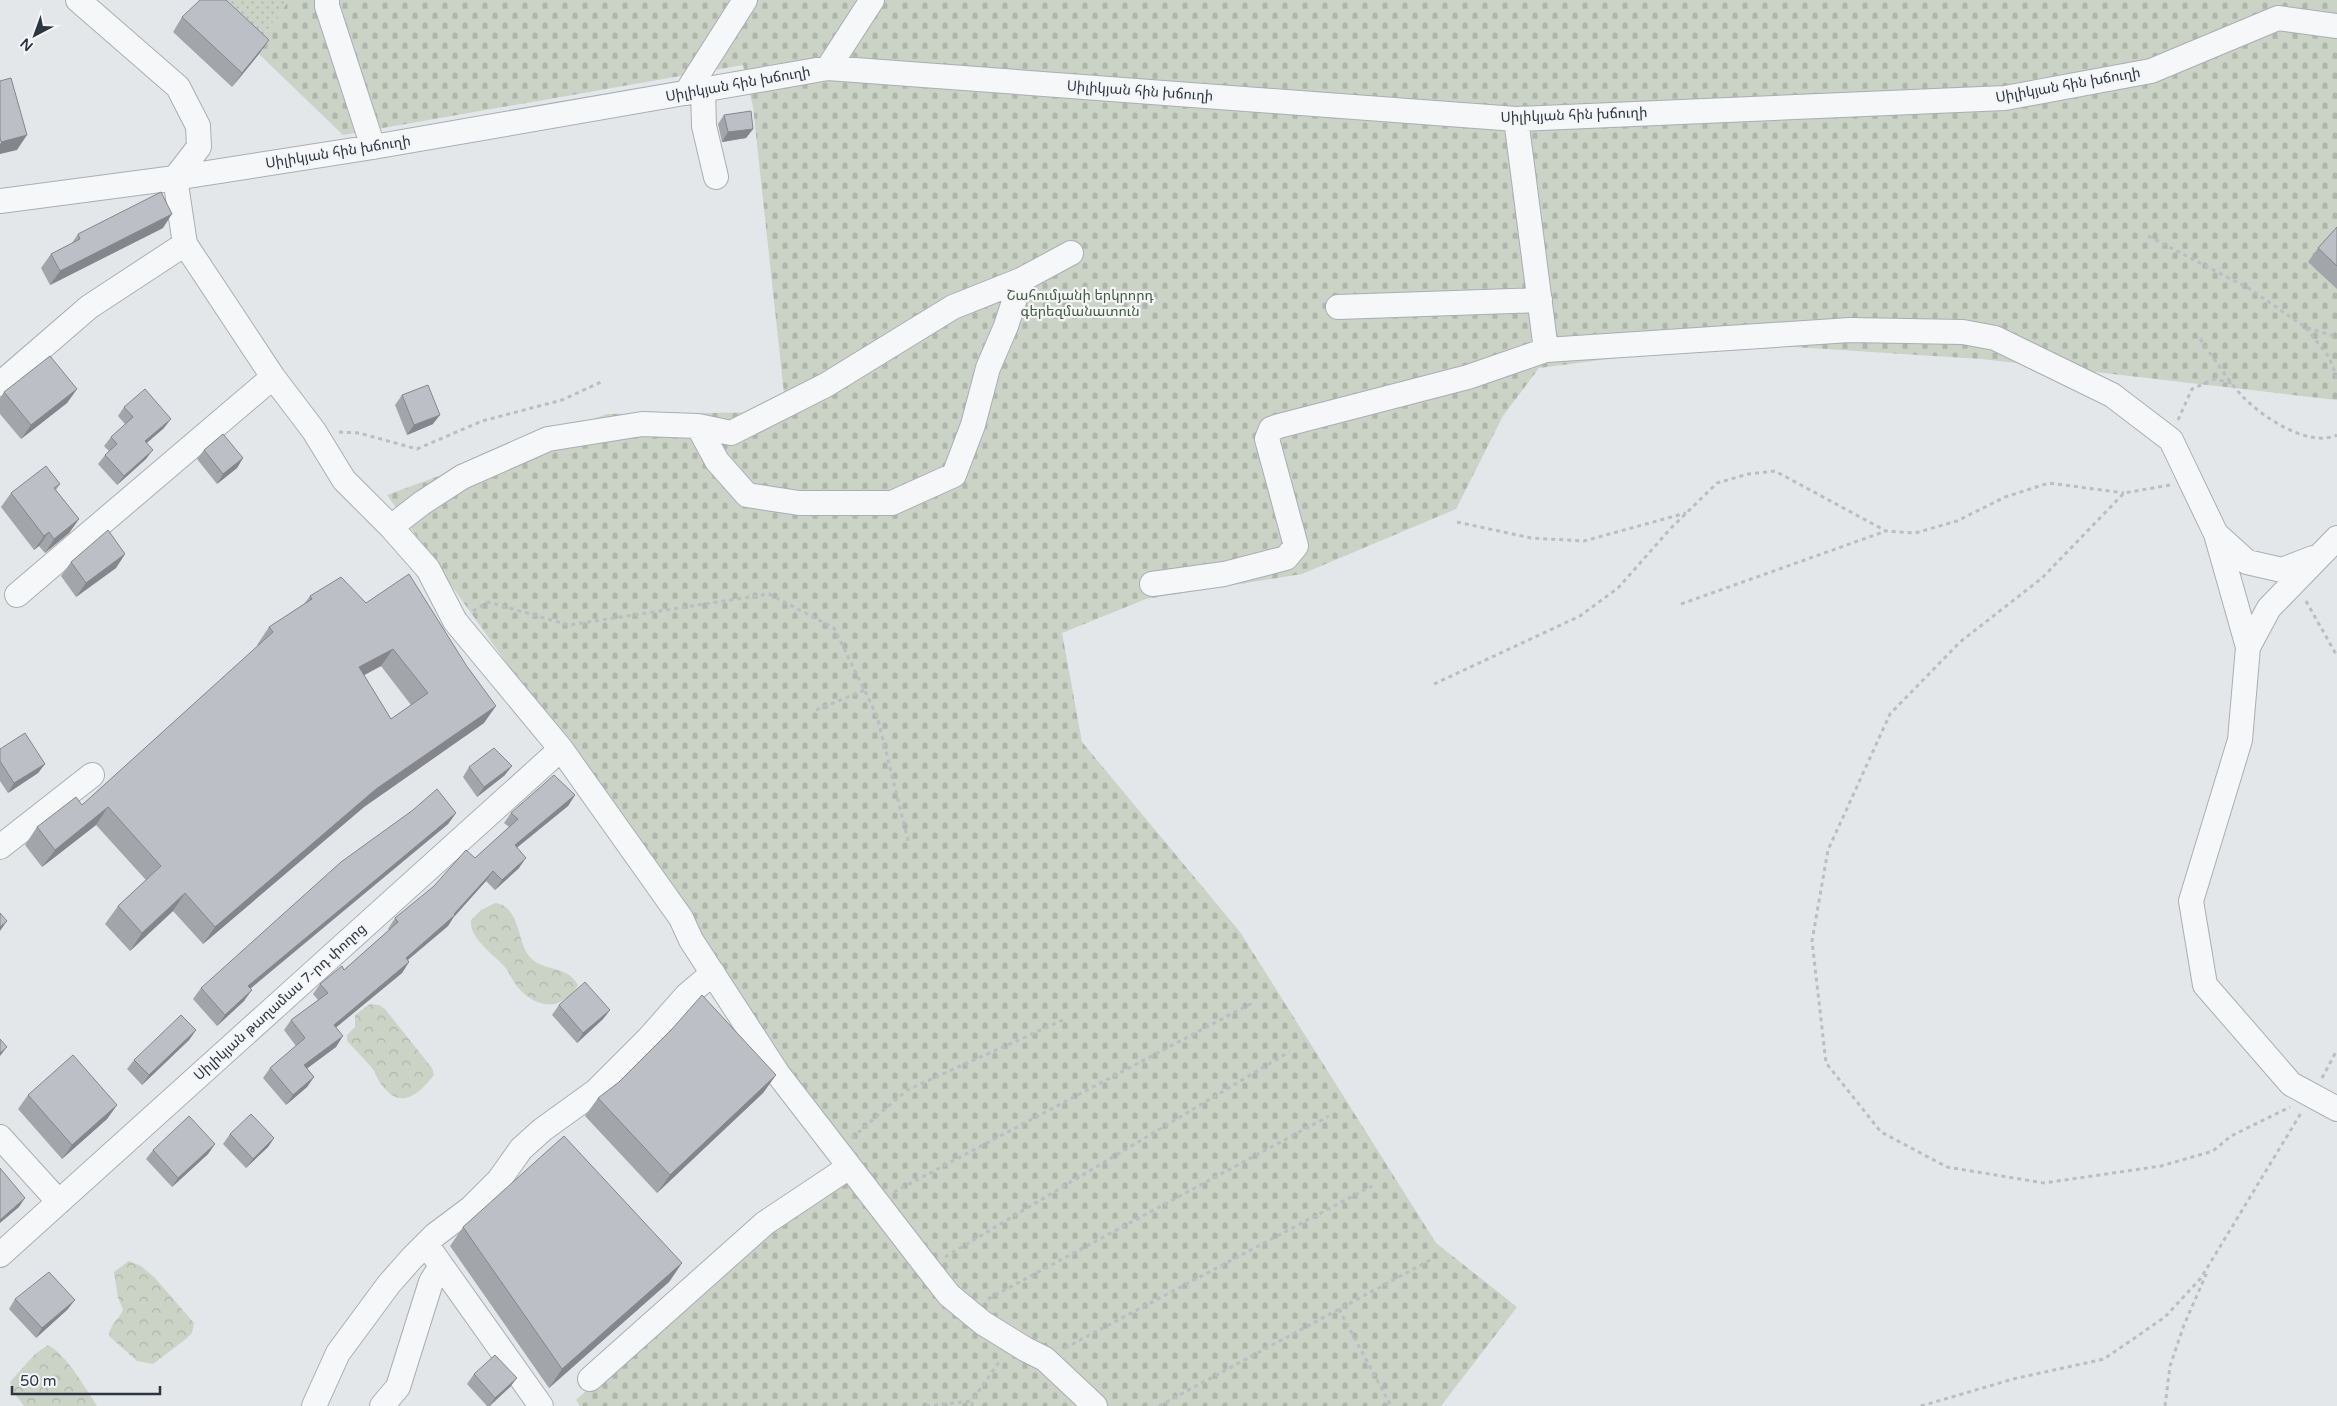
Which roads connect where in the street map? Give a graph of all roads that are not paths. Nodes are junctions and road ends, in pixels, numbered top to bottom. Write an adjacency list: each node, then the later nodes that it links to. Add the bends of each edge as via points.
1 (78, 0): 11 (street, via 178,87 198,126 199,147)
2 (327, 0): 9 (street)
3 (745, 0): 7 (street)
4 (872, 0): 6 (street)
5 (2337, 26): 8 (street, Սիլիկյան հին խճուղի, via 2278,18 2151,71 2005,98)
6 (828, 68): 7 (street, Սիլիկյան հին խճուղի); 8 (street, Սիլիկյան հին խճուղի)
7 (694, 92): 9 (street, Սիլիկյան հին խճուղի); 10 (street)
8 (1516, 119): 16 (street)
9 (373, 147): 11 (street, Սիլիկյան հին խճուղի)
10 (716, 177)
11 (175, 178): 12 (street, Սիլիկյան հին խճուղի); 13 (street)
12 (0, 201)
13 (185, 244): 19 (street); 20 (street, via 89,307)
14 (1071, 252): 15 (street)
15 (1021, 280): 21 (street, via 953,308 826,385 731,433); 21 (street, via 988,368 973,426 954,475 892,503 799,503 747,495 717,461)
16 (1540, 300): 17 (street); 18 (street)
17 (1338, 307)
18 (1546, 350): 23 (street, via 1850,330 1963,332 1995,338 2112,396 2171,440); 26 (street, via 1468,377 1271,429 1267,439 1296,546 1286,558 1224,574)
19 (273, 377): 22 (street, via 314,431 344,480); 27 (street)
20 (0, 384)
21 (698, 426): 22 (street, via 642,424 548,438 462,477 422,502)
22 (391, 527): 29 (street, via 428,569 455,621)
23 (2216, 534): 25 (street, via 2247,562 2282,570); 28 (street)
24 (2337, 538): 25 (street)
25 (2319, 556): 28 (street, via 2269,608)
26 (1152, 584)
27 (17, 595)
28 (2248, 647): 33 (street, via 2240,740 2191,901 2205,985 2290,1084)
29 (561, 749): 32 (street, via 681,918); 36 (street, Սիլիկյան թաղամաս 7-րդ փողոց)
30 (92, 775): 31 (street)
31 (0, 847)
32 (712, 973): 35 (street, via 778,1074); 37 (street, via 596,1091 542,1130 521,1149 499,1180 478,1201)
33 (2337, 1110)
34 (0, 1136): 36 (street)
35 (843, 1159): 40 (street, via 765,1223); 44 (street, via 949,1295 1013,1342 1045,1359)
36 (59, 1202): 38 (street, Սիլիկյան թաղամաս 7-րդ փողոց)
37 (426, 1244): 39 (street); 41 (street, via 389,1284 338,1354)
38 (0, 1255)
39 (441, 1266): 42 (street, via 430,1282 398,1387); 43 (street)
40 (590, 1379)
41 (314, 1406)
42 (382, 1406)
43 (540, 1406)
44 (1095, 1406)

